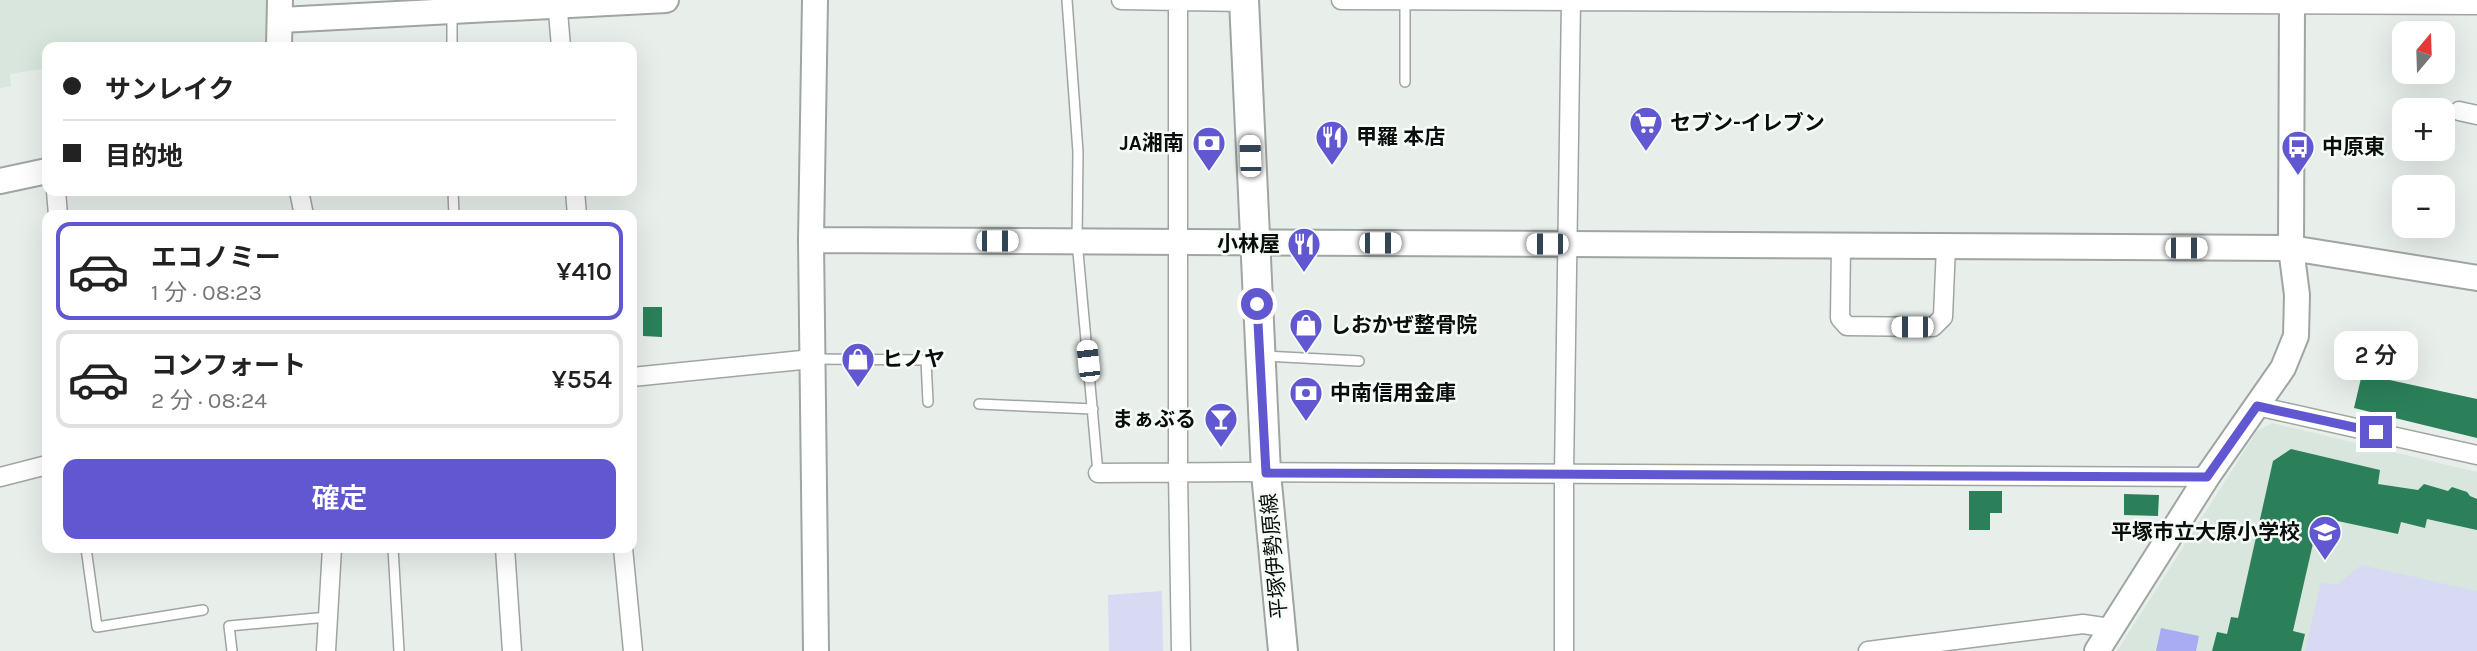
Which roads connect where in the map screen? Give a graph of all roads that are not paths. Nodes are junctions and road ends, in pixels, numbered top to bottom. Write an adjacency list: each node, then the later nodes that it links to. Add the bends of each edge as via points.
1 (659, 0): 2 (street); 12 (street)
2 (666, 0)
3 (815, 0): 26 (street)
4 (1067, 0): 27 (lane, via 1078,152)
5 (1121, 0): 7 (street)
6 (1341, 0): 9 (street)
7 (1178, 1): 8 (street); 28 (street)
8 (1244, 1): 29 (main road, 平塚伊勢原線)
9 (1405, 1): 10 (street); 21 (lane)
10 (1572, 1): 11 (street); 30 (street)
11 (2292, 2): 13 (street); 33 (street)
12 (557, 3): 17 (street); 20 (street)
13 (2388, 3): 14 (street)
14 (2445, 3): 15 (street)
15 (2477, 5)
16 (280, 10): 17 (street); 18 (street)
17 (452, 11): 19 (lane)
18 (279, 42)
19 (452, 42)
20 (561, 42)
21 (1405, 82)
22 (2459, 111): 23 (street)
23 (2477, 115)
24 (42, 172): 25 (street)
25 (0, 180)
26 (811, 240): 27 (street); 36 (street)
27 (1077, 241): 28 (street); 42 (lane)
28 (1178, 242): 29 (street); 45 (street)
29 (1254, 242): 30 (street); 35 (main road, 平塚伊勢原線)
30 (1567, 244): 31 (street); 48 (street)
31 (1841, 246): 32 (street); 32 (street, via 1840,318 1847,326 1933,327 1943,317)
32 (1946, 246): 33 (street)
33 (2291, 248): 34 (street); 41 (street, via 2296,336 2283,368)
34 (2477, 278)
35 (1259, 356): 37 (lane); 47 (main road, 平塚伊勢原線)
36 (812, 359): 38 (street); 39 (lane, via 926,360); 64 (street)
37 (1359, 361)
38 (637, 376)
39 (928, 402)
40 (979, 404): 42 (lane)
41 (2257, 406): 43 (street); 50 (street)
42 (1093, 409): 46 (lane)
43 (2477, 455)
44 (42, 466): 49 (street)
45 (1178, 472): 46 (street); 47 (street); 65 (street)
46 (1098, 473)
47 (1266, 473): 48 (street); 66 (main road, 平塚伊勢原線)
48 (1564, 474): 50 (street); 67 (street)
49 (0, 477)
50 (2207, 477): 58 (street)
51 (87, 553): 56 (lane, via 97,626)
52 (331, 553): 57 (street)
53 (393, 553): 61 (lane)
54 (505, 553): 62 (street)
55 (623, 553): 63 (street)
56 (203, 610)
57 (328, 617): 59 (lane, via 229,626); 60 (street)
58 (2110, 628): 68 (street, via 2083,624); 69 (street)
59 (232, 651)
60 (326, 651)
61 (400, 651)
62 (512, 651)
63 (633, 651)
64 (816, 651)
65 (1181, 651)
66 (1283, 651)
67 (1564, 651)
68 (1868, 651)
69 (2097, 651)

